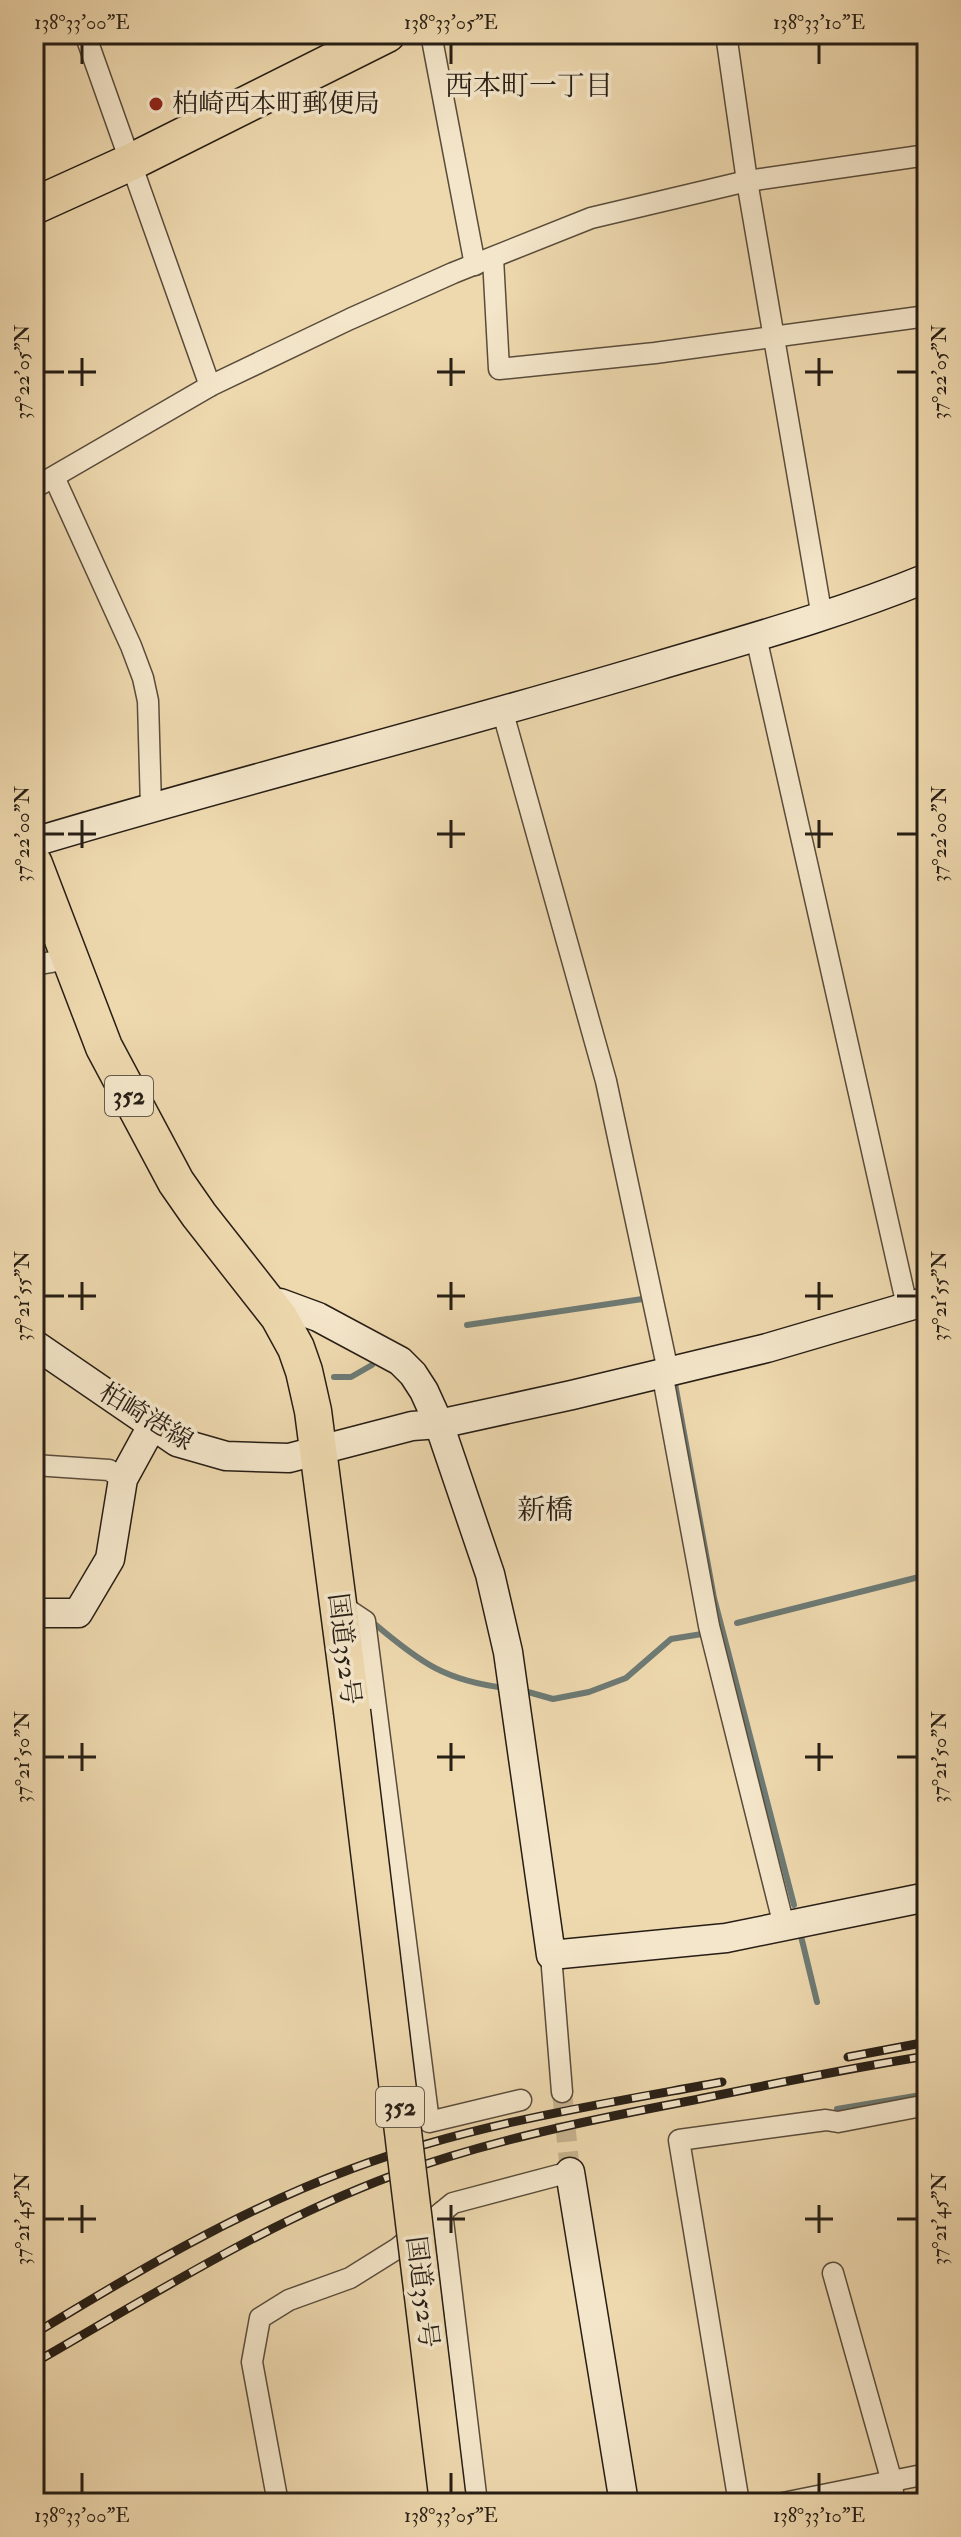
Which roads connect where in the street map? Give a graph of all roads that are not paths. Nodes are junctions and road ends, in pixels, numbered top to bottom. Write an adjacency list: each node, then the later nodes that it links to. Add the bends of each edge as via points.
1 (85, 34): 6 (street)
2 (431, 34): 9 (street)
3 (726, 34): 7 (street)
4 (372, 37): 6 (highway)
5 (927, 155): 7 (street)
6 (131, 162): 8 (highway); 12 (street)
7 (747, 181): 9 (street, via 591,218); 11 (street)
8 (34, 206)
9 (484, 261): 11 (street, via 499,369); 12 (street)
10 (927, 316): 11 (street)
11 (773, 336): 16 (street)
12 (210, 386): 13 (street)
13 (54, 477): 14 (street); 19 (street, via 143,678)
14 (34, 488)
15 (927, 578): 16 (street)
16 (822, 617): 17 (street)
17 (756, 637): 18 (street); 24 (street)
18 (503, 713): 19 (street); 27 (street, via 606,1081)
19 (151, 807): 20 (street)
20 (34, 842)
21 (34, 864): 22 (highway, 国道352号 / 352)
22 (69, 959): 23 (street); 25 (highway, 国道352号 / 352, via 104,1047 176,1182)
23 (34, 965)
24 (917, 1303): 27 (street, 柏崎港線)
25 (269, 1304): 28 (street, via 318,1317 400,1361 424,1391); 30 (highway, 国道352号 / 352, via 304,1371)
26 (34, 1344): 29 (street, 柏崎港線)
27 (665, 1372): 28 (street, 柏崎港線); 36 (street, via 709,1626)
28 (439, 1424): 30 (street, 柏崎港線); 37 (street, via 490,1574 508,1652)
29 (152, 1426): 30 (street, 柏崎港線, via 177,1442 226,1456 289,1458); 32 (street)
30 (318, 1451): 33 (highway, 国道352号 / 352)
31 (34, 1465): 32 (street, via 109,1470)
32 (123, 1479): 34 (street, via 110,1559 78,1613)
33 (338, 1603): 39 (street, via 365,1621 429,2122); 47 (highway, 国道352号 / 352, bridge)
34 (34, 1613)
35 (927, 1897): 36 (street)
36 (784, 1926): 37 (street, via 726,1938)
37 (551, 1955): 38 (street)
38 (562, 2092)
39 (521, 2100)
40 (927, 2105): 50 (street, via 838,2122 679,2140)
41 (570, 2172): 42 (street, via 453,2203); 49 (street)
42 (442, 2212): 46 (street, via 350,2278 289,2300 260,2318 252,2362); 48 (street)
43 (833, 2273): 45 (street)
44 (927, 2474): 45 (street)
45 (893, 2493): 51 (street)
46 (278, 2503)
47 (448, 2503)
48 (477, 2503)
49 (624, 2503)
50 (739, 2503)
51 (783, 2503)

